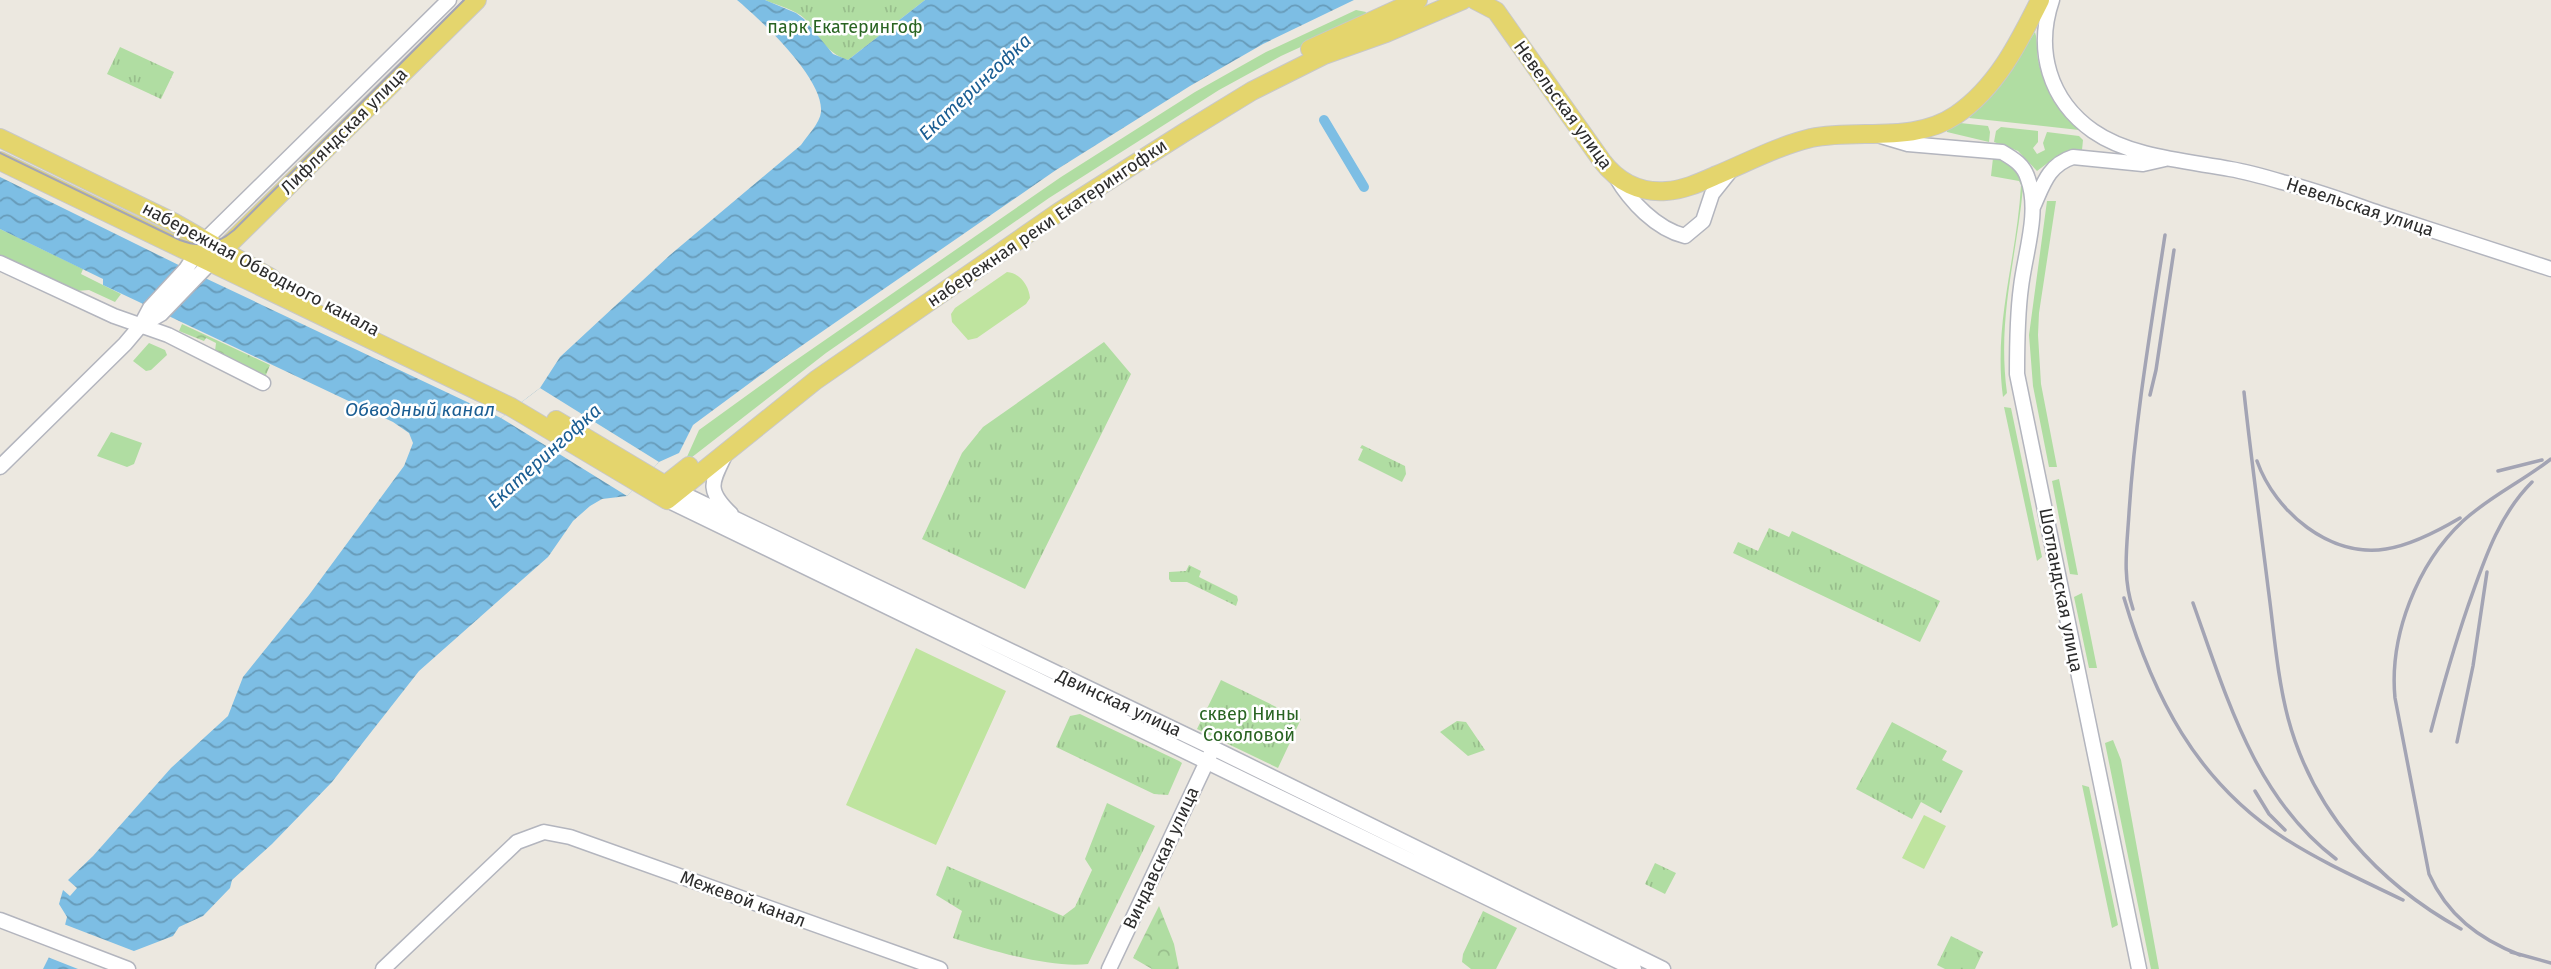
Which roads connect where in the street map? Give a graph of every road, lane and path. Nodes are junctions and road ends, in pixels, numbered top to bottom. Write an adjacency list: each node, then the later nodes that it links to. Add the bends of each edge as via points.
1 (449, 0): 15 (street, Лифляндская улица)
2 (477, 0): 15 (main road, Лифляндская улица)
3 (1418, 0): 23 (main road, набережная реки Екатерингофки, via 1249,80 1064,195 809,372)
4 (1466, 0): 7 (main road, Невельская улица); 20 (main road, набережная реки Екатерингофки, via 1324,55 1252,91 1059,212 839,365)
5 (2040, 0): 8 (main road, via 2006,63 1958,113 1924,129)
6 (2052, 0): 10 (street, via 2044,53 2060,98 2103,138)
7 (1495, 6): 13 (main road, Невельская улица)
8 (1876, 135): 12 (main road, Невельская улица, via 1810,138); 14 (street, Невельская улица, via 1908,144 2002,152 2023,168)
9 (0, 138): 15 (main road, набережная Обводного канала, via 173,222)
10 (2165, 159): 14 (street, via 2143,164 2074,157 2062,160 2050,172); 17 (street, Невельская улица, via 2286,183)
11 (0, 161): 15 (main road, набережная Обводного канала)
12 (1733, 168): 13 (main road, Невельская улица, via 1669,191 1633,186); 13 (street, via 1712,194 1703,220 1685,236 1637,205)
13 (1616, 177)
14 (2032, 208): 33 (street, Шотландская улица, via 2018,312 2018,374)
15 (203, 259): 18 (street); 22 (main road, набережная Обводного канала, via 264,274 581,434)
16 (0, 263): 18 (street)
17 (2551, 269)
18 (141, 325): 19 (street); 21 (street)
19 (263, 383)
20 (727, 451): 23 (main road, набережная реки Екатерингофки); 24 (street, via 712,489)
21 (0, 467)
22 (644, 480): 23 (main road, Двинская улица)
23 (670, 492): 24 (street, Двинская улица); 25 (street, Двинская улица)
24 (739, 522): 25 (street, Двинская улица)
25 (1210, 754): 30 (street, Виндавская улица); 31 (street, Двинская улица); 32 (street, Двинская улица)
26 (0, 920): 27 (street)
27 (128, 969)
28 (383, 969): 29 (street, Межевой канал, via 517,842 544,832 570,837)
29 (940, 969)
30 (1109, 969)
31 (1634, 969)
32 (1663, 969)
33 (2139, 969)

